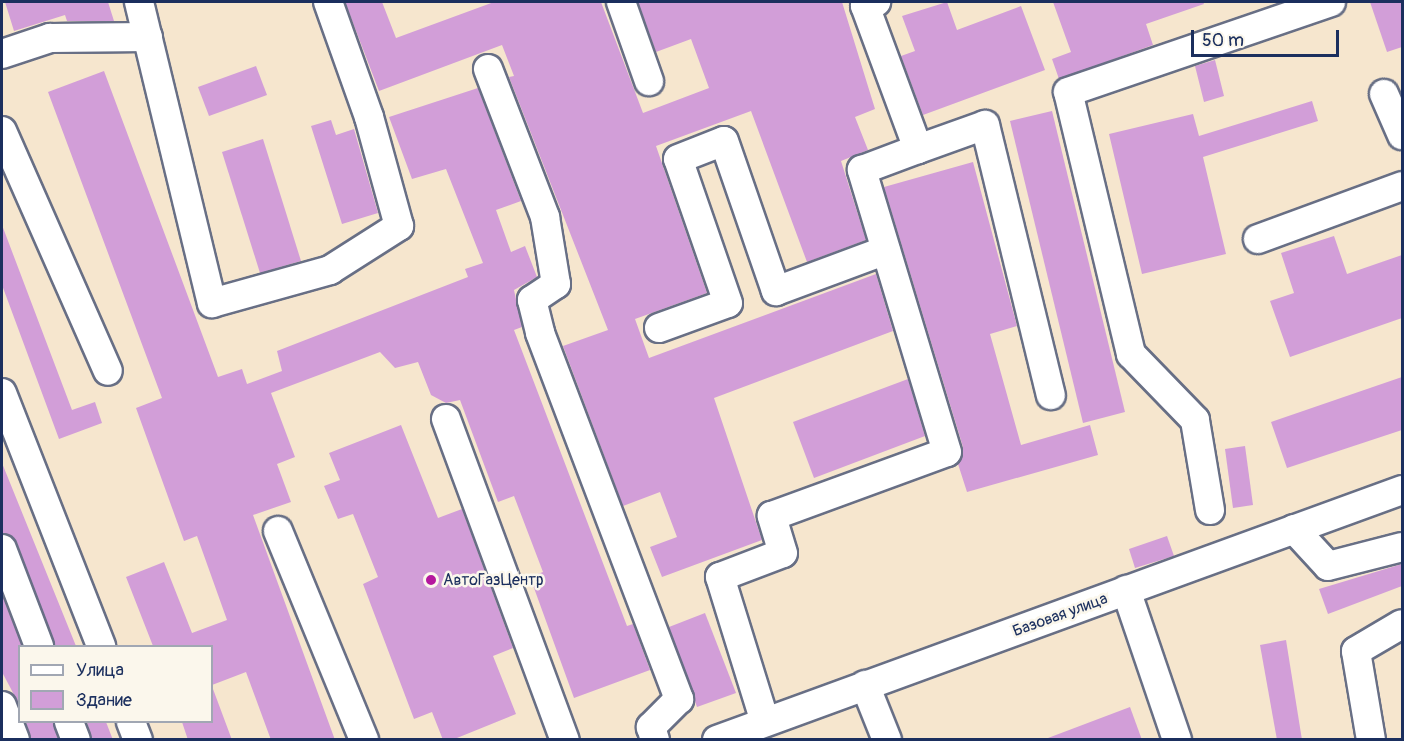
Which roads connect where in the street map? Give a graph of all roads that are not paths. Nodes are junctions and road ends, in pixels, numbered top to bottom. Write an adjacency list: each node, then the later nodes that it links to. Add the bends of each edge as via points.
1 (139, 2): 6 (street)
2 (328, 2): 6 (street, via 369,117 399,226 330,270 212,303)
3 (621, 2): 9 (street)
4 (876, 2): 13 (street, via 865,6)
5 (1331, 2): 23 (street, via 1068,92 1131,354 1195,420)
6 (148, 37): 7 (street, via 50,38)
7 (2, 54)
8 (488, 69): 42 (street, via 545,217 556,284 532,300 540,333 679,699 651,727)
9 (649, 81)
10 (1384, 94): 12 (street)
11 (2, 131): 18 (street)
12 (1402, 135)
13 (918, 149): 16 (street, via 862,170); 20 (street, via 985,125)
14 (1402, 186): 15 (street)
15 (1258, 239)
16 (886, 250): 17 (street, via 776,291 724,141 678,159 728,303); 34 (street, via 947,452 772,516 783,553 720,577)
17 (659, 328)
18 (108, 371)
19 (2, 393): 31 (street)
20 (1051, 395)
21 (446, 419): 41 (street)
22 (1402, 490): 24 (street, Базовая улица)
23 (1210, 510)
24 (1294, 529): 26 (street, via 1328,566); 28 (street, Базовая улица)
25 (278, 531): 40 (street)
26 (1402, 547)
27 (2, 549): 30 (street)
28 (1126, 590): 32 (street, Базовая улица); 45 (street)
29 (1402, 624): 46 (street, via 1356,651)
30 (39, 645)
31 (101, 645)
32 (866, 685): 34 (street, Базовая улица); 44 (street)
33 (2, 706): 37 (street)
34 (765, 722): 43 (street, Базовая улица)
35 (69, 723): 38 (street)
36 (131, 723): 39 (street)
37 (15, 740)
38 (76, 740)
39 (138, 740)
40 (364, 740)
41 (565, 740)
42 (655, 740)
43 (717, 740)
44 (887, 740)
45 (1177, 740)
46 (1371, 740)

